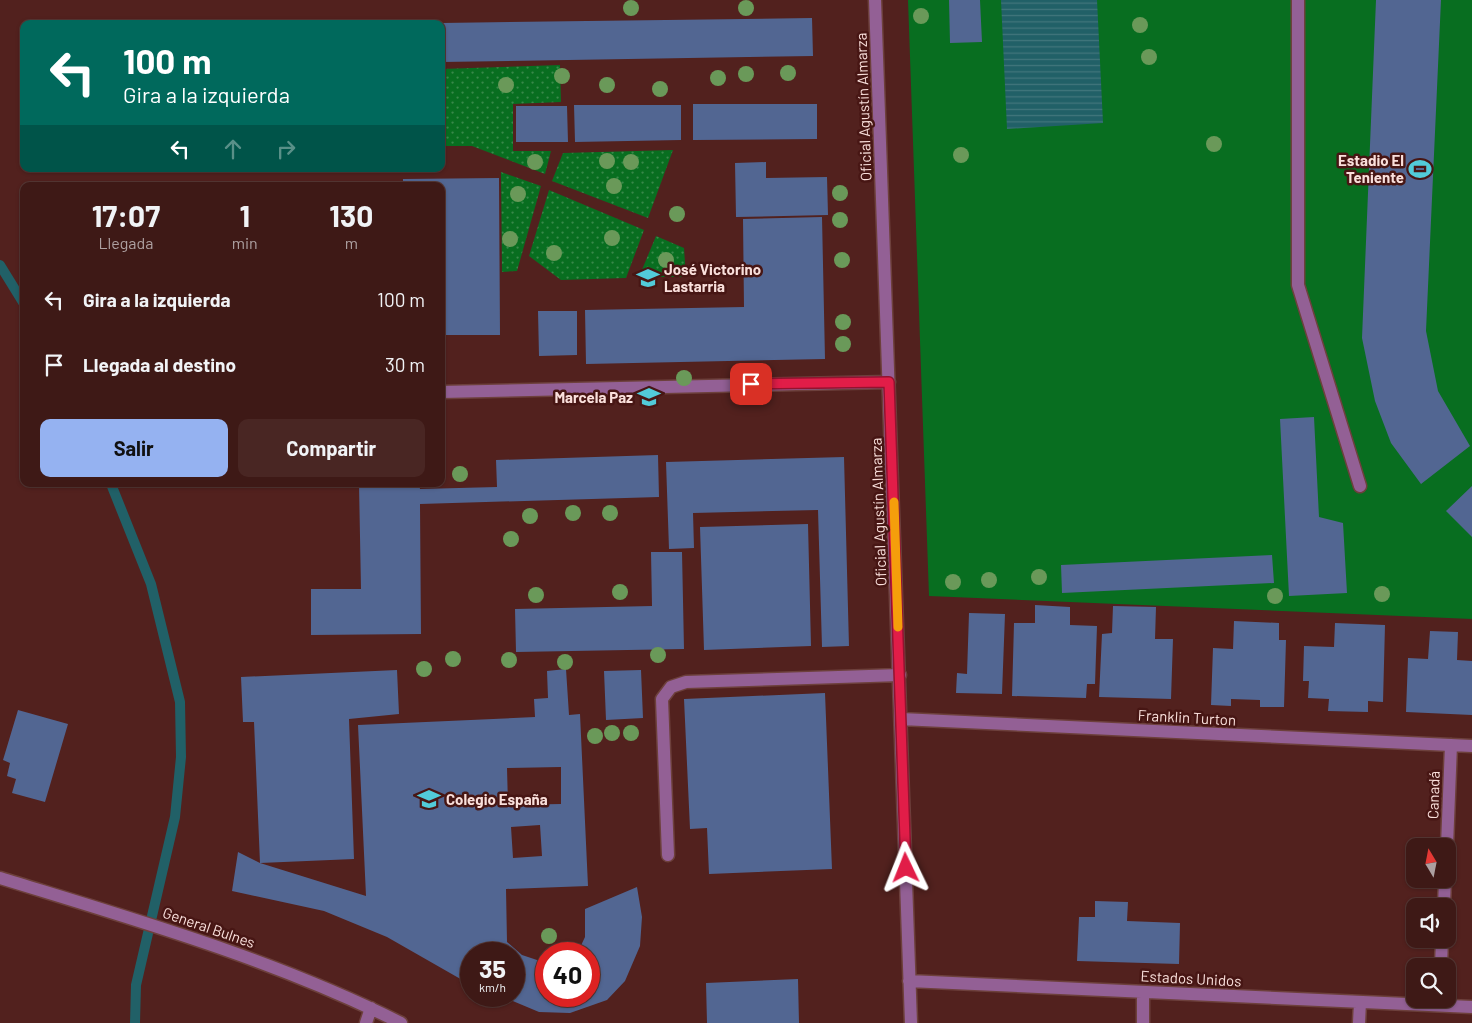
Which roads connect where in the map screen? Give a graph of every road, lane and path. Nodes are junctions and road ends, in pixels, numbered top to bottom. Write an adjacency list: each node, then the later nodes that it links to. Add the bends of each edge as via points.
1 (875, 0): 3 (street, Oficial Agustín Almarza)
2 (1298, 0): 5 (street, via 1298,285)
3 (889, 382): 4 (street); 6 (street, Oficial Agustín Almarza)
4 (445, 392)
5 (1360, 486)
6 (900, 675): 7 (street, Oficial Agustín Almarza); 11 (street, via 686,682 671,687 662,699)
7 (901, 719): 8 (street, Franklin Turton); 13 (street, Oficial Agustín Almarza)
8 (1451, 746): 9 (street, Franklin Turton); 10 (street, Canadá)
9 (1472, 746)
10 (1447, 838)
11 (668, 855)
12 (0, 878): 19 (street, General Bulnes, via 164,928 277,968)
13 (909, 980): 14 (street, Estados Unidos); 22 (street, Oficial Agustín Almarza)
14 (1142, 992): 15 (street, Estados Unidos); 23 (street)
15 (1360, 1002): 16 (street, Estados Unidos); 24 (street)
16 (1406, 1002)
17 (1456, 1005): 18 (street, Estados Unidos)
18 (1472, 1007)
19 (371, 1008): 20 (street); 21 (street, General Bulnes)
20 (366, 1023)
21 (401, 1023)
22 (912, 1023)
23 (1143, 1023)
24 (1359, 1023)

